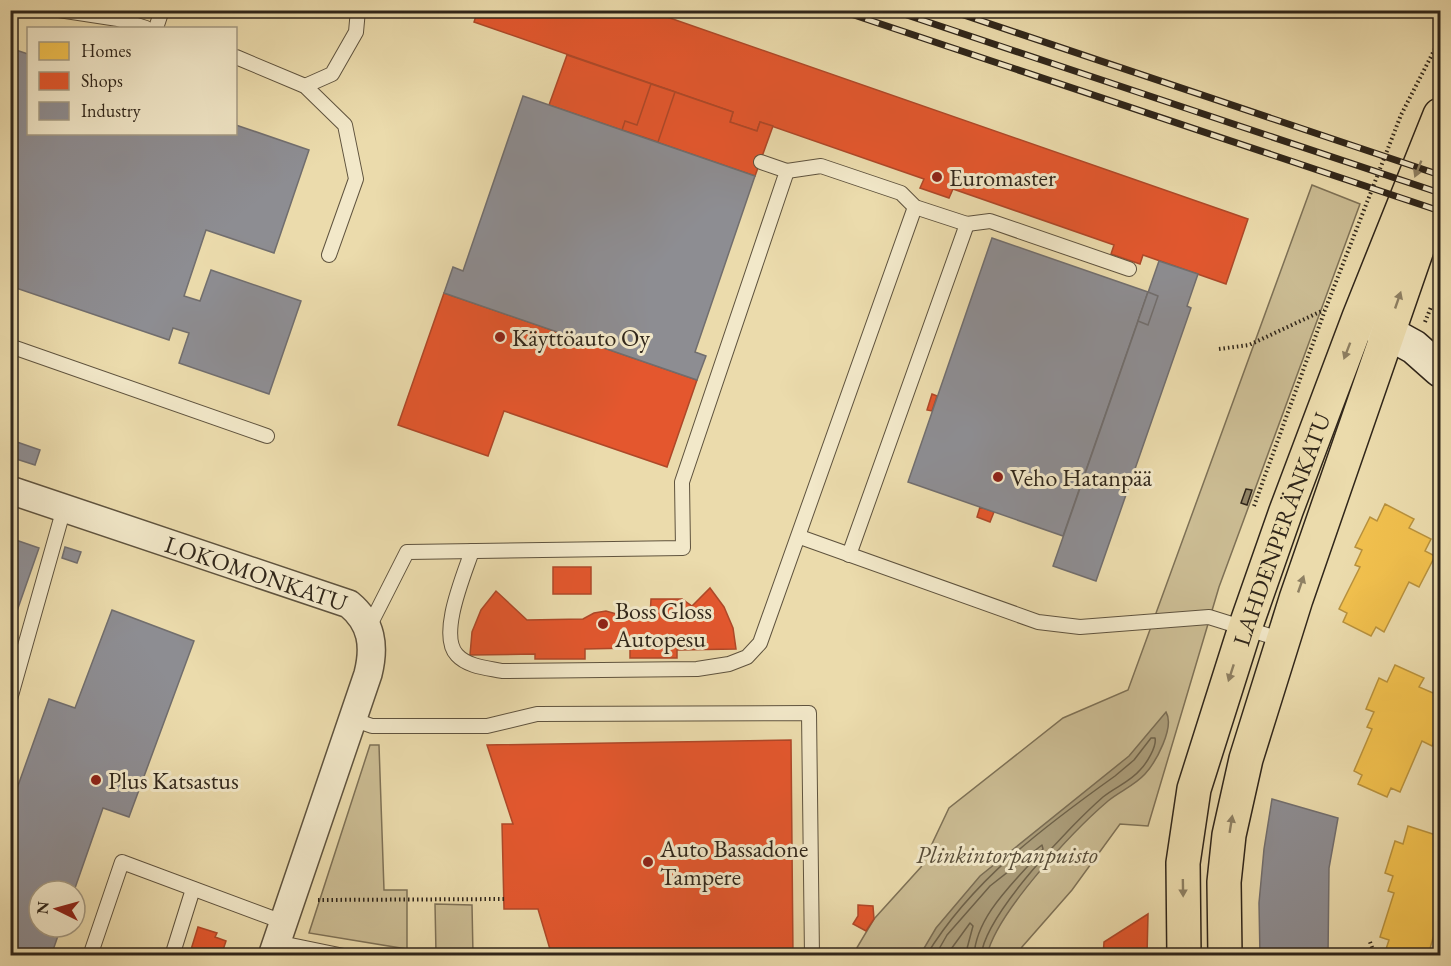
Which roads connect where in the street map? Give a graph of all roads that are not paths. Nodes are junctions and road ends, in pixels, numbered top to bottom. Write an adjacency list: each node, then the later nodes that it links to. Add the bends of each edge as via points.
1 (59, 10): 4 (lane)
2 (162, 10): 5 (lane)
3 (357, 10): 7 (lane, via 356,32 332,74)
4 (143, 27)
5 (156, 27)
6 (237, 57): 7 (lane)
7 (304, 86): 14 (lane, via 345,125 356,178)
8 (1440, 115): 16 (main road, LAHDENPERÄNKATU, one-way to 16)
9 (761, 162): 10 (lane)
10 (787, 171): 12 (lane, via 821,166 901,193); 23 (lane, via 682,482 683,548)
11 (1440, 183): 16 (main road, LAHDENPERÄNKATU, one-way to 11)
12 (915, 207): 13 (lane); 22 (lane)
13 (967, 224): 15 (lane, via 990,221); 24 (lane)
14 (329, 255)
15 (1129, 269)
16 (1373, 324): 18 (main road, via 1414,347); 26 (main road, LAHDENPERÄNKATU, one-way to 26); 27 (main road, LAHDENPERÄNKATU, one-way to 16)
17 (10, 346): 19 (lane)
18 (1440, 370)
19 (267, 436)
20 (10, 490): 21 (street, LOKOMONKATU)
21 (64, 508): 25 (street, LOKOMONKATU, via 350,603); 28 (lane)
22 (800, 537): 23 (lane, via 760,643 747,657 697,669 502,671 474,665 457,655 450,639 451,618); 24 (lane)
23 (472, 551): 25 (lane, via 407,552)
24 (849, 555): 26 (lane, via 1038,622 1080,627 1209,617)
25 (369, 627): 29 (street, LOKOMONKATU, via 372,657)
26 (1245, 628): 27 (lane); 36 (main road, LAHDENPERÄNKATU, one-way to 36, via 1194,789 1187,826 1183,863)
27 (1283, 640): 37 (main road, LAHDENPERÄNKATU, one-way to 27, via 1224,882 1234,804)
28 (10, 699)
29 (352, 719): 31 (street, LOKOMONKATU); 35 (lane, via 372,726 487,726 537,714 809,712)
30 (193, 890): 31 (lane); 32 (lane, via 122,862); 33 (lane)
31 (277, 940): 34 (lane)
32 (90, 956)
33 (172, 956)
34 (344, 956)
35 (812, 956)
36 (1184, 956)
37 (1225, 956)

